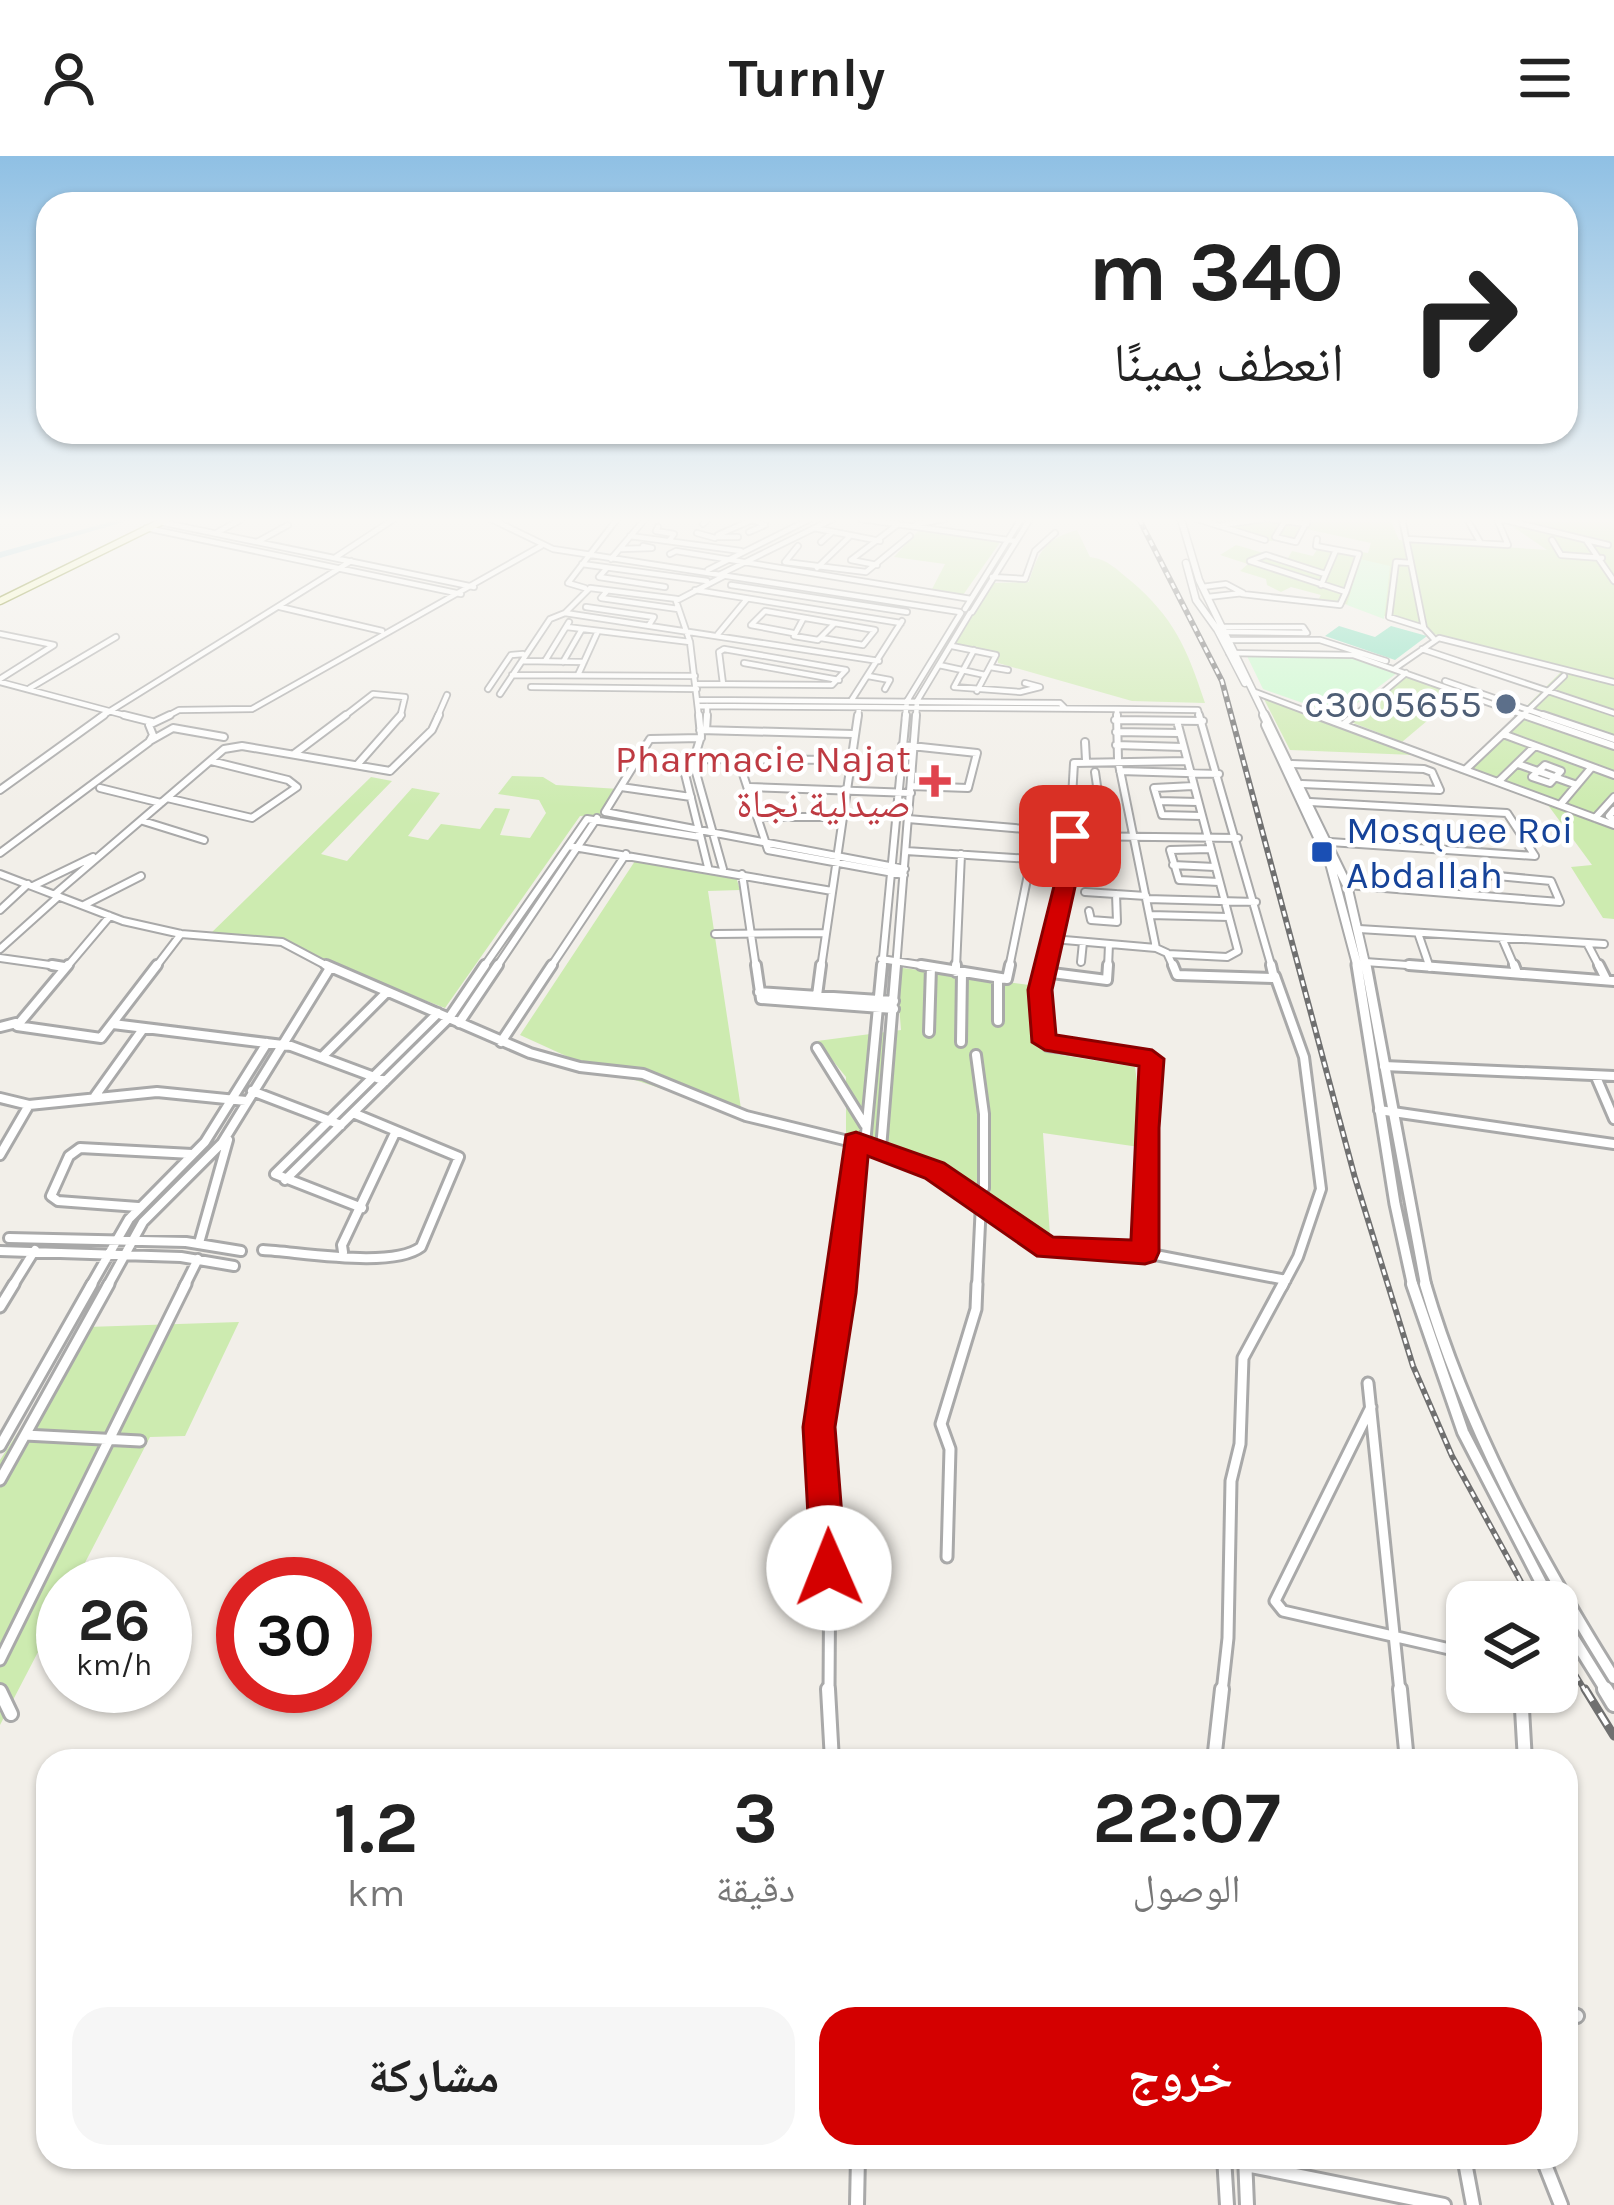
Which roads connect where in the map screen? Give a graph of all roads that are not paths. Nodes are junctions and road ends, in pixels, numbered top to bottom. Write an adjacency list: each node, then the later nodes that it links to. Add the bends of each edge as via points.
1 (783, 614): 29 (street)
2 (266, 615): 94 (street)
3 (312, 615): 30 (street)
4 (418, 615): 30 (street)
5 (561, 615): 52 (street)
6 (569, 615): 20 (street)
7 (644, 615): 24 (street, via 654,616)
8 (680, 615): 32 (street)
9 (734, 615): 36 (street)
10 (760, 615): 29 (street, via 751,625)
11 (787, 615): 21 (street)
12 (811, 615): 21 (street)
13 (853, 615): 22 (street)
14 (905, 615): 22 (street)
15 (964, 615): 38 (street)
16 (1205, 615): 33 (street)
17 (1216, 615): 33 (street)
18 (1388, 615): 27 (street)
19 (1421, 615): 27 (street)
20 (574, 617): 24 (street); 26 (street)
21 (807, 618): 23 (street); 37 (street)
22 (901, 622): 57 (street)
23 (835, 623): 25 (street); 40 (street)
24 (647, 626): 32 (street)
25 (854, 626): 43 (street); 43 (street, via 875,631 863,645)
26 (567, 627): 28 (street); 54 (street)
27 (1424, 628): 41 (street)
28 (582, 629): 31 (street); 55 (street)
29 (770, 629): 37 (street)
30 (384, 631): 100 (street, via 252,709 179,710)
31 (598, 631): 42 (street); 56 (street)
32 (686, 631): 36 (street); 42 (street)
33 (1224, 633): 34 (street); 34 (street); 50 (street)
34 (1298, 633): 44 (street)
35 (0, 634): 72 (street, via 54,644)
36 (717, 635): 45 (street)
37 (795, 635): 40 (street); 45 (street)
38 (952, 636): 46 (street); 58 (street)
39 (116, 637): 80 (street)
40 (821, 638): 43 (street)
41 (1434, 639): 47 (street); 73 (street)
42 (690, 642): 68 (street)
43 (841, 642)
44 (1336, 644): 51 (street); 60 (street)
45 (788, 646): 53 (street); 57 (street)
46 (952, 646): 48 (street); 58 (street)
47 (1422, 649): 60 (street); 85 (street)
48 (974, 650): 59 (street, via 995,655); 61 (street)
49 (743, 651): 53 (street); 71 (street, via 744,663); 75 (street, via 719,651)
50 (1232, 652): 51 (street); 84 (street); 271 (street, via 1335,876)
51 (1335, 654): 60 (street)
52 (523, 657): 54 (street); 64 (street); 81 (street, via 511,655)
53 (779, 657): 71 (street, via 845,668)
54 (545, 662): 55 (street)
55 (563, 662): 56 (street)
56 (584, 662): 65 (street)
57 (879, 662): 69 (street)
58 (935, 666): 61 (street); 91 (street); 92 (street)
59 (990, 667): 62 (street); 67 (street)
60 (1396, 667): 63 (street); 95 (street)
61 (963, 670): 67 (street); 83 (street, via 954,687)
62 (1008, 670)
63 (1406, 673): 95 (street); 101 (street)
64 (512, 674): 65 (street); 86 (street)
65 (578, 675): 66 (street)
66 (603, 675): 68 (street); 79 (street)
67 (985, 675): 83 (street)
68 (695, 676): 78 (street)
69 (868, 676): 82 (street, via 890,680); 90 (street)
70 (1564, 676): 85 (street)
71 (839, 680): 76 (street)
72 (2, 682): 80 (street)
73 (1614, 682)
74 (1025, 683): 83 (street, via 1040,687)
75 (723, 684): 76 (street); 78 (street)
76 (778, 685): 88 (street)
77 (530, 686): 79 (street)
78 (697, 687): 79 (street); 89 (street)
79 (599, 688)
80 (28, 689): 94 (street)
81 (488, 689)
82 (886, 689)
83 (977, 691)
84 (1256, 692): 101 (street); 124 (street)
85 (1549, 692): 95 (street); 96 (street)
86 (500, 694)
87 (447, 695): 126 (street, via 432,730 398,768)
88 (777, 701): 89 (street); 90 (street)
89 (701, 704): 90 (street); 102 (street)
90 (857, 704): 91 (street); 105 (street)
91 (907, 705): 92 (street); 111 (street)
92 (917, 705): 93 (street); 113 (street)
93 (1117, 709): 97 (street); 99 (street, via 1195,710)
94 (111, 711): 100 (street); 144 (street)
95 (1527, 712): 106 (street); 110 (street)
96 (1614, 713)
97 (1115, 720): 98 (street); 103 (street)
98 (1177, 721): 99 (street); 104 (street)
99 (1203, 721): 133 (street)
100 (152, 722): 108 (street)
101 (1343, 724): 129 (street)
102 (702, 732): 105 (street); 117 (street); 139 (street, via 650,739)
103 (1116, 732): 104 (street); 112 (street)
104 (1179, 733): 115 (street)
105 (854, 734): 120 (street)
106 (1503, 734): 114 (street); 129 (street)
107 (224, 737): 108 (street, via 172,728)
108 (149, 742): 176 (street)
109 (1085, 742): 121 (street)
110 (1614, 742)
111 (902, 745): 113 (street); 145 (street)
112 (1116, 745): 115 (street); 122 (street)
113 (916, 746): 143 (street); 143 (street, via 977,755 968,788)
114 (1534, 746): 125 (street); 128 (street)
115 (1183, 747): 123 (street)
116 (294, 755): 119 (street, via 237,746); 126 (street); 126 (street, via 370,695 405,697 395,724)
117 (693, 759): 118 (street); 162 (street)
118 (738, 759): 120 (street); 140 (street)
119 (209, 760): 148 (street); 148 (street, via 297,787 252,818)
120 (850, 760): 142 (street)
121 (1086, 760): 122 (street); 164 (street, via 1072,765)
122 (1118, 760): 123 (street); 130 (street)
123 (1187, 761): 132 (street)
124 (1292, 764): 136 (street); 136 (street, via 1424,769 1441,790)
125 (1518, 764): 135 (street); 137 (street)
126 (356, 766)
127 (682, 766): 146 (street)
128 (1592, 767): 134 (street); 137 (street)
129 (1466, 770): 135 (street)
130 (1120, 771): 132 (street); 166 (street)
131 (1095, 772): 165 (street)
132 (1190, 774): 133 (street); 138 (street)
133 (1219, 774): 168 (street)
134 (1614, 775)
135 (1498, 782): 152 (street)
136 (1302, 784): 151 (street)
137 (1577, 785): 152 (street)
138 (1193, 786): 149 (street, via 1156,786); 150 (street)
139 (620, 787): 146 (street); 154 (street)
140 (749, 787): 142 (street); 156 (street)
141 (100, 788): 148 (street)
142 (846, 788): 145 (street); 157 (street)
143 (911, 789): 145 (street); 159 (street)
144 (0, 790)
145 (897, 792): 186 (street)
146 (691, 797): 163 (street)
147 (1614, 797): 158 (street)
148 (164, 800): 160 (street)
149 (1158, 801): 150 (street); 155 (street, via 1162,815)
150 (1198, 802): 155 (street)
151 (1310, 802): 170 (street); 170 (street, via 1507,813 1535,856)
152 (1560, 805): 158 (street)
153 (1614, 809): 161 (street)
154 (601, 816): 163 (street); 171 (street)
155 (1202, 816): 167 (street)
156 (759, 817): 157 (street); 172 (street)
157 (842, 817): 181 (street)
158 (1595, 818): 161 (street)
159 (908, 819): 175 (street); 180 (street, via 1033,826)
160 (141, 820): 169 (street); 174 (street)
161 (1614, 822)
162 (714, 832): 163 (street); 172 (street); 185 (street)
163 (700, 833): 183 (street)
164 (1070, 836): 165 (street); 216 (street)
165 (1101, 836): 166 (street); 177 (street)
166 (1132, 836): 167 (street); 199 (street)
167 (1205, 838): 168 (street); 173 (street)
168 (1238, 838): 201 (street)
169 (205, 840)
170 (1330, 842): 193 (street)
171 (573, 846): 178 (street); 203 (street); 204 (street)
172 (767, 846): 181 (street)
173 (1210, 849): 182 (street, via 1171,849); 184 (street)
174 (105, 851): 192 (street); 197 (street)
175 (906, 851): 179 (street); 187 (street)
176 (0, 853)
177 (1105, 853)
178 (626, 854): 183 (street); 253 (street)
179 (961, 854): 180 (street); 234 (street)
180 (1030, 859): 238 (street, via 1007,979)
181 (836, 860): 186 (street); 194 (street)
182 (1174, 865): 184 (street); 191 (street, via 1182,881)
183 (708, 867): 185 (street)
184 (1215, 867): 191 (street)
185 (723, 869): 189 (street)
186 (890, 870): 187 (street); 226 (street)
187 (905, 872): 227 (street)
188 (0, 874): 192 (street)
189 (742, 874): 194 (street); 215 (street)
190 (141, 876): 202 (street)
191 (1220, 882): 200 (street)
192 (30, 885): 197 (street); 205 (street)
193 (1347, 885): 198 (street); 210 (street)
194 (832, 891): 211 (street)
195 (1085, 892): 196 (street)
196 (1116, 894): 199 (street); 206 (street, via 1117,922 1091,920)
197 (57, 895): 202 (street); 223 (street)
198 (1471, 895): 198 (street, via 1464,873 1551,881 1561,902)
199 (1147, 897): 200 (street); 207 (street)
200 (1225, 901): 201 (street); 209 (street)
201 (1256, 902): 237 (street)
202 (82, 905): 208 (street)
203 (526, 907): 204 (street); 245 (street)
204 (536, 908): 248 (street)
205 (0, 910)
206 (1089, 911)
207 (1150, 915): 209 (street); 222 (street)
208 (110, 916): 213 (street); 230 (street)
209 (1229, 917): 224 (street, via 1234,955)
210 (1359, 929): 212 (street); 229 (street)
211 (826, 933): 215 (street); 241 (street)
212 (1418, 933): 217 (street); 233 (street)
213 (181, 934): 232 (street, via 276,941); 249 (street)
214 (715, 934): 215 (street)
215 (751, 934): 241 (street, via 759,992)
216 (1053, 938): 218 (street); 235 (street)
217 (1502, 938): 219 (street); 236 (street)
218 (1083, 942): 220 (street); 228 (street)
219 (1587, 943): 221 (street); 239 (street)
220 (1109, 944): 222 (street); 235 (street, via 1107,980)
221 (1604, 944)
222 (1156, 948): 224 (street)
223 (0, 949)
224 (1167, 954): 237 (street, via 1172,973 1182,976)
225 (0, 958): 230 (street)
226 (880, 959): 227 (street); 242 (street)
227 (898, 961): 231 (street); 243 (street)
228 (1081, 962)
229 (1365, 962): 233 (street); 260 (street)
230 (65, 967): 247 (street)
231 (931, 967): 234 (street); 252 (street)
232 (330, 968): 240 (street); 256 (street)
233 (1430, 968): 236 (street)
234 (959, 972): 238 (street); 254 (street)
235 (1044, 972): 302 (street, via 1046,1044 1152,1059)
236 (1517, 973): 239 (street)
237 (1275, 976): 307 (street, via 1304,1057 1321,1189)
238 (998, 979): 246 (street)
239 (1610, 980)
240 (386, 993): 244 (street); 259 (street)
241 (817, 999): 242 (street)
242 (876, 1004): 243 (street); 276 (street)
243 (894, 1005): 281 (street)
244 (439, 1013): 245 (street); 263 (street)
245 (449, 1018): 248 (street); 264 (street)
246 (998, 1021)
247 (16, 1023): 249 (street, via 94,1040); 250 (street)
248 (459, 1023): 253 (street)
249 (113, 1024): 251 (street)
250 (0, 1027)
251 (143, 1029): 255 (street); 266 (street)
252 (929, 1032)
253 (501, 1042): 279 (street, via 562,1063 647,1075 746,1116)
254 (961, 1042)
255 (267, 1043): 256 (street); 268 (street)
256 (279, 1044): 259 (street); 265 (street)
257 (817, 1048): 276 (street)
258 (976, 1055): 289 (street, via 984,1114 984,1188)
259 (322, 1057): 263 (street)
260 (1382, 1066): 261 (street); 271 (street)
261 (1595, 1076): 262 (street); 273 (street)
262 (1614, 1076)
263 (373, 1077): 264 (street); 274 (street)
264 (385, 1082): 272 (street)
265 (252, 1091): 269 (street); 274 (street)
266 (94, 1096): 268 (street); 270 (street)
267 (0, 1098): 270 (street)
268 (232, 1100): 269 (street); 284 (street)
269 (246, 1101): 277 (street)
270 (29, 1105): 282 (street)
271 (1385, 1110): 280 (street); 318 (street, via 1404,1250 1426,1329 1481,1468); 323 (street, via 1451,1363 1559,1590)
272 (353, 1113): 275 (street); 278 (street)
273 (1614, 1119)
274 (328, 1120): 275 (street); 286 (street)
275 (341, 1125): 287 (street)
276 (866, 1126): 279 (street)
277 (231, 1128): 283 (street); 296 (street)
278 (396, 1131): 291 (street); 301 (street, via 453,1153 459,1164 418,1251)
279 (860, 1143): 281 (street); 328 (street, via 819,1427 830,1534)
280 (1614, 1144)
281 (881, 1149): 289 (street)
282 (1, 1151)
283 (214, 1152): 284 (street); 285 (street)
284 (195, 1153): 285 (street); 290 (street); 290 (street, via 80,1148 51,1196)
285 (201, 1164): 295 (street, via 152,1209)
286 (283, 1166): 287 (street); 288 (street, via 274,1175)
287 (293, 1170): 288 (street)
288 (285, 1180): 291 (street)
289 (977, 1198): 302 (street, via 1047,1248); 317 (street, via 976,1309 941,1424 950,1449)
290 (138, 1207): 294 (street)
291 (362, 1208): 301 (street)
292 (9, 1238): 293 (street)
293 (42, 1239): 294 (street); 300 (street)
294 (117, 1240): 295 (street); 303 (street)
295 (133, 1241): 296 (street); 304 (street)
296 (199, 1243): 299 (street)
297 (263, 1250): 301 (street)
298 (0, 1251): 300 (street)
299 (241, 1251)
300 (34, 1252): 303 (street); 308 (street)
301 (344, 1252)
302 (1145, 1252): 307 (street)
303 (108, 1255): 304 (street); 311 (street)
304 (124, 1256): 305 (street); 312 (street)
305 (198, 1259): 306 (street); 313 (street)
306 (234, 1265)
307 (1286, 1280): 329 (street, via 1243,1358)
308 (0, 1307)
309 (1369, 1383): 310 (street)
310 (1371, 1407): 319 (street); 319 (street, via 1275,1601 1283,1611)
311 (4, 1432): 315 (street)
312 (25, 1435): 313 (street); 316 (street)
313 (110, 1439): 314 (street); 322 (street)
314 (140, 1441)
315 (0, 1446)
316 (0, 1480)
317 (947, 1557)
318 (1540, 1581)
319 (1395, 1638): 321 (street); 330 (street)
320 (1578, 1646): 325 (street)
321 (1446, 1649)
322 (0, 1660)
323 (1614, 1678)
324 (0, 1693): 327 (street)
325 (1614, 1704)
326 (1522, 1713): 331 (street)
327 (11, 1714)
328 (831, 1749)
329 (1215, 1749)
330 (1407, 1749)
331 (1524, 1749)
332 (857, 2169): 338 (street)
333 (1225, 2169): 339 (street)
334 (1245, 2169): 340 (street)
335 (1281, 2169): 341 (street)
336 (1466, 2169): 342 (street)
337 (1547, 2169): 343 (street)
338 (857, 2205)
339 (1227, 2205)
340 (1247, 2205)
341 (1444, 2205)
342 (1473, 2205)
343 (1561, 2205)

